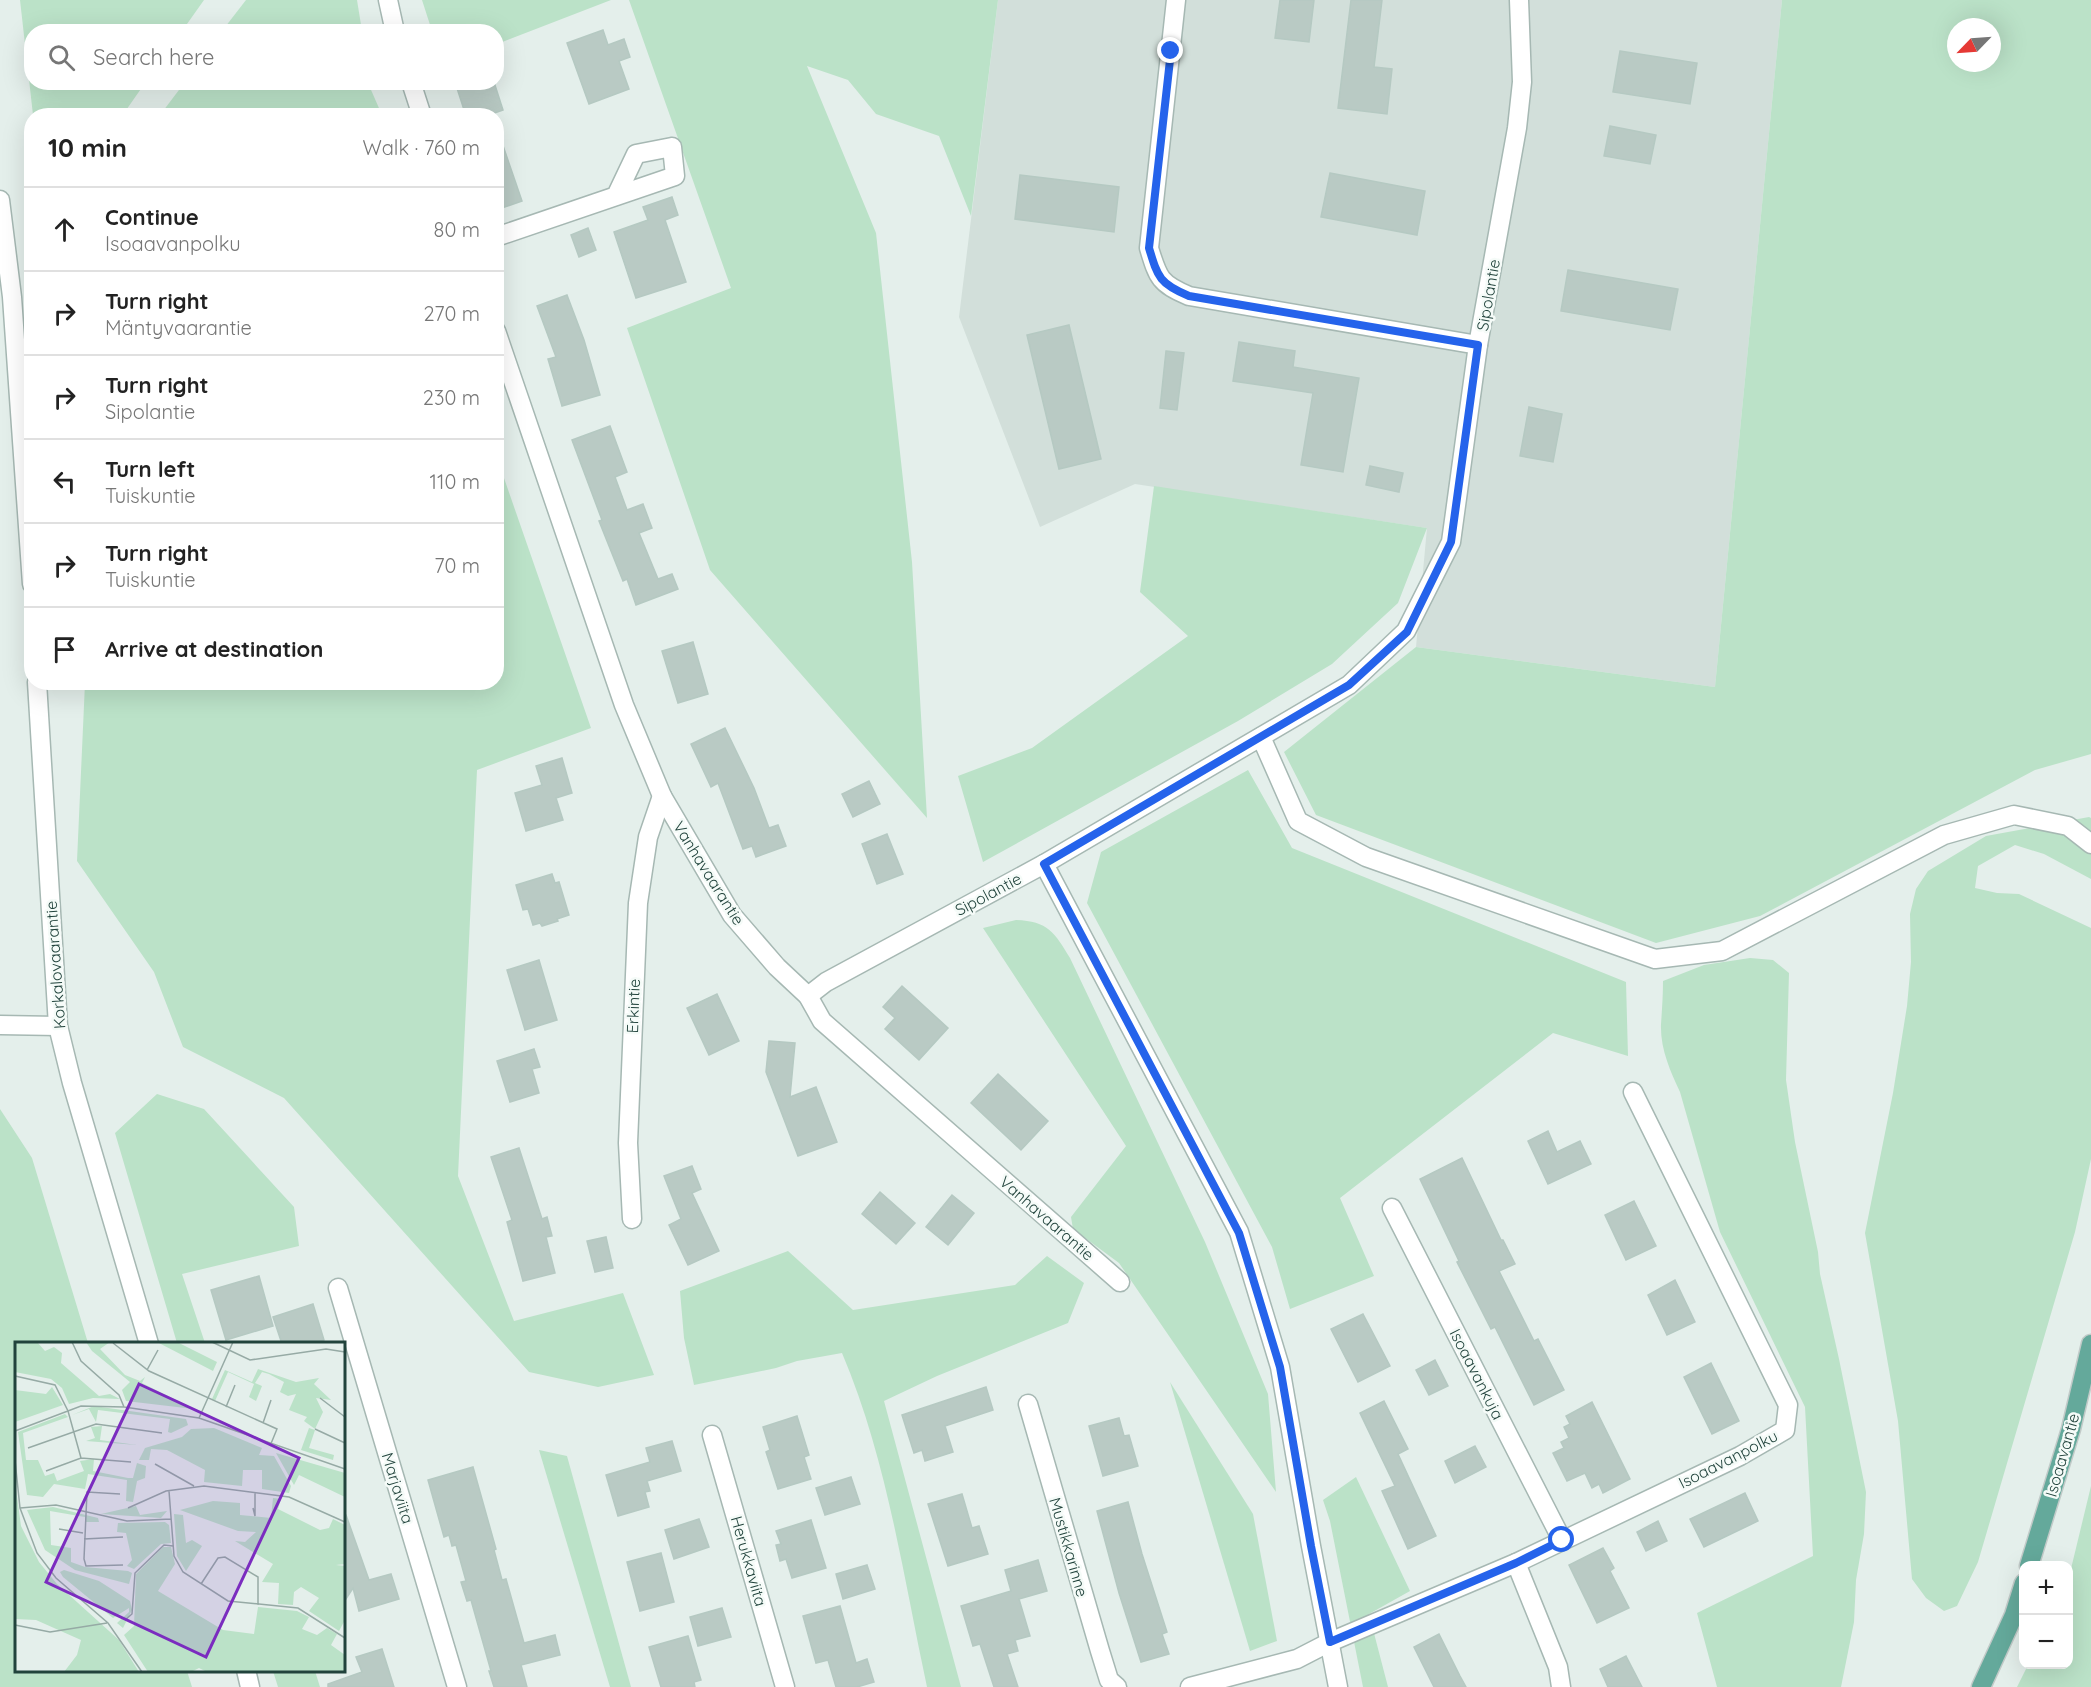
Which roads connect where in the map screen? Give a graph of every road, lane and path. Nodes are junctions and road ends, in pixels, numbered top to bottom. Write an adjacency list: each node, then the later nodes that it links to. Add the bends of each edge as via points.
1 (388, 0): 4 (street)
2 (1176, 0): 11 (street, via 1149,248 1156,271 1167,287 1189,296)
3 (1519, 0): 11 (street, Sipolantie, via 1522,81 1518,116)
4 (393, 24)
5 (414, 90): 6 (street)
6 (419, 108)
7 (616, 196): 9 (street)
8 (0, 200): 10 (street)
9 (504, 234)
10 (6, 298): 13 (street)
11 (1478, 345): 15 (street, Sipolantie, via 1451,542 1407,632 1349,685)
12 (504, 354): 16 (street, Vanhavaarantie, via 624,705)
13 (24, 496)
14 (38, 690): 21 (street, Korkalovaarantie)
15 (1261, 736): 17 (street, via 1298,820 1366,857 1655,959 1722,951 1944,835 2014,815 2068,826); 18 (street, Sipolantie)
16 (662, 796): 19 (street, Vanhavaarantie, via 732,915); 24 (street, Erkintie, via 648,837 638,914 627,1143)
17 (2091, 844)
18 (1044, 864): 19 (street, Sipolantie, via 826,982); 35 (street, via 1239,1233 1280,1367)
19 (808, 996): 25 (street, Vanhavaarantie, via 822,1022)
20 (0, 1025): 21 (street)
21 (58, 1026): 27 (street, Korkalovaarantie)
22 (1633, 1092): 31 (street, Isoaavanpolku, via 1788,1405 1785,1430 1740,1456)
23 (1392, 1208): 31 (street, Isoaavankuja)
24 (632, 1219)
25 (1120, 1282)
26 (338, 1288): 38 (street, Marjaviita)
27 (148, 1342)
28 (2091, 1344): 32 (main road, Isoaavantie, via 2071,1429)
29 (1028, 1404): 40 (street, Mustikkarinne, via 1109,1680)
30 (712, 1435): 39 (street, Herukkaviita)
31 (1562, 1540): 33 (street, Isoaavanpolku)
32 (2031, 1561)
33 (1516, 1563): 35 (street, Isoaavanpolku); 43 (street, via 1558,1667)
34 (2019, 1599): 44 (main road)
35 (1330, 1642): 41 (street, via 1297,1659); 42 (street)
36 (246, 1672): 37 (street)
37 (250, 1687)
38 (457, 1687)
39 (785, 1687)
40 (1116, 1687)
41 (1190, 1687)
42 (1338, 1687)
43 (1561, 1687)
44 (1981, 1687)

